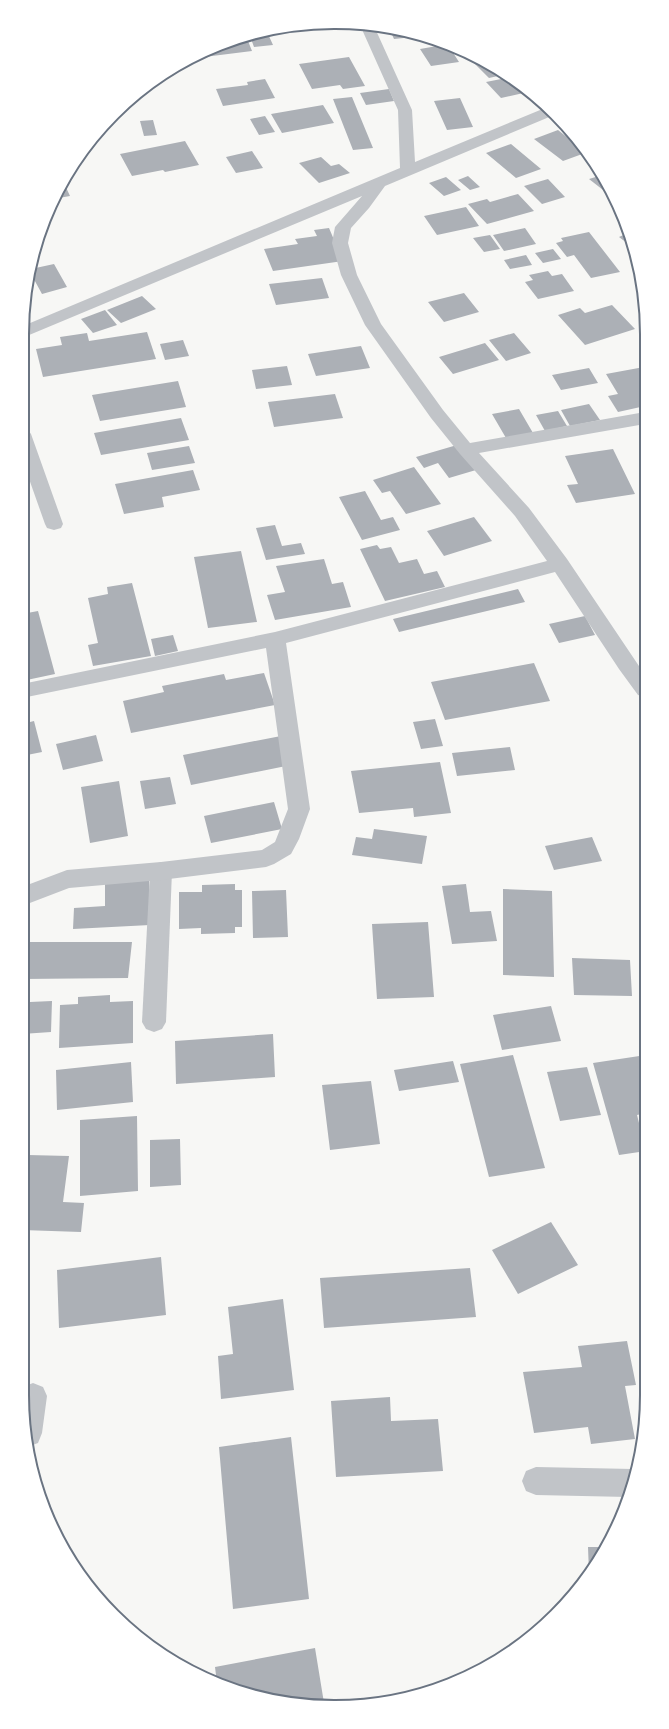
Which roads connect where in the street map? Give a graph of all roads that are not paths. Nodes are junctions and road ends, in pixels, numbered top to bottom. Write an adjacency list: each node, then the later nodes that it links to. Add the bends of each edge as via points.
1 (371, 32): 3 (street, via 405,110)
2 (545, 113): 3 (street)
3 (408, 170): 4 (street)
4 (380, 182): 5 (street); 7 (street, via 343,227 340,243 349,275 373,325)
5 (29, 330)
6 (640, 419): 7 (street)
7 (466, 450): 10 (street, via 522,512)
8 (29, 454): 9 (street)
9 (54, 524)
10 (560, 564): 11 (street); 12 (street)
11 (275, 639): 13 (street); 14 (street, via 299,809 288,839 283,848 266,858)
12 (640, 683)
13 (29, 690)
14 (161, 871): 15 (street, via 68,879); 16 (street)
15 (29, 893)
16 (154, 1022)
17 (33, 1396): 18 (street)
18 (30, 1416)
19 (536, 1481): 20 (street)
20 (627, 1483)

